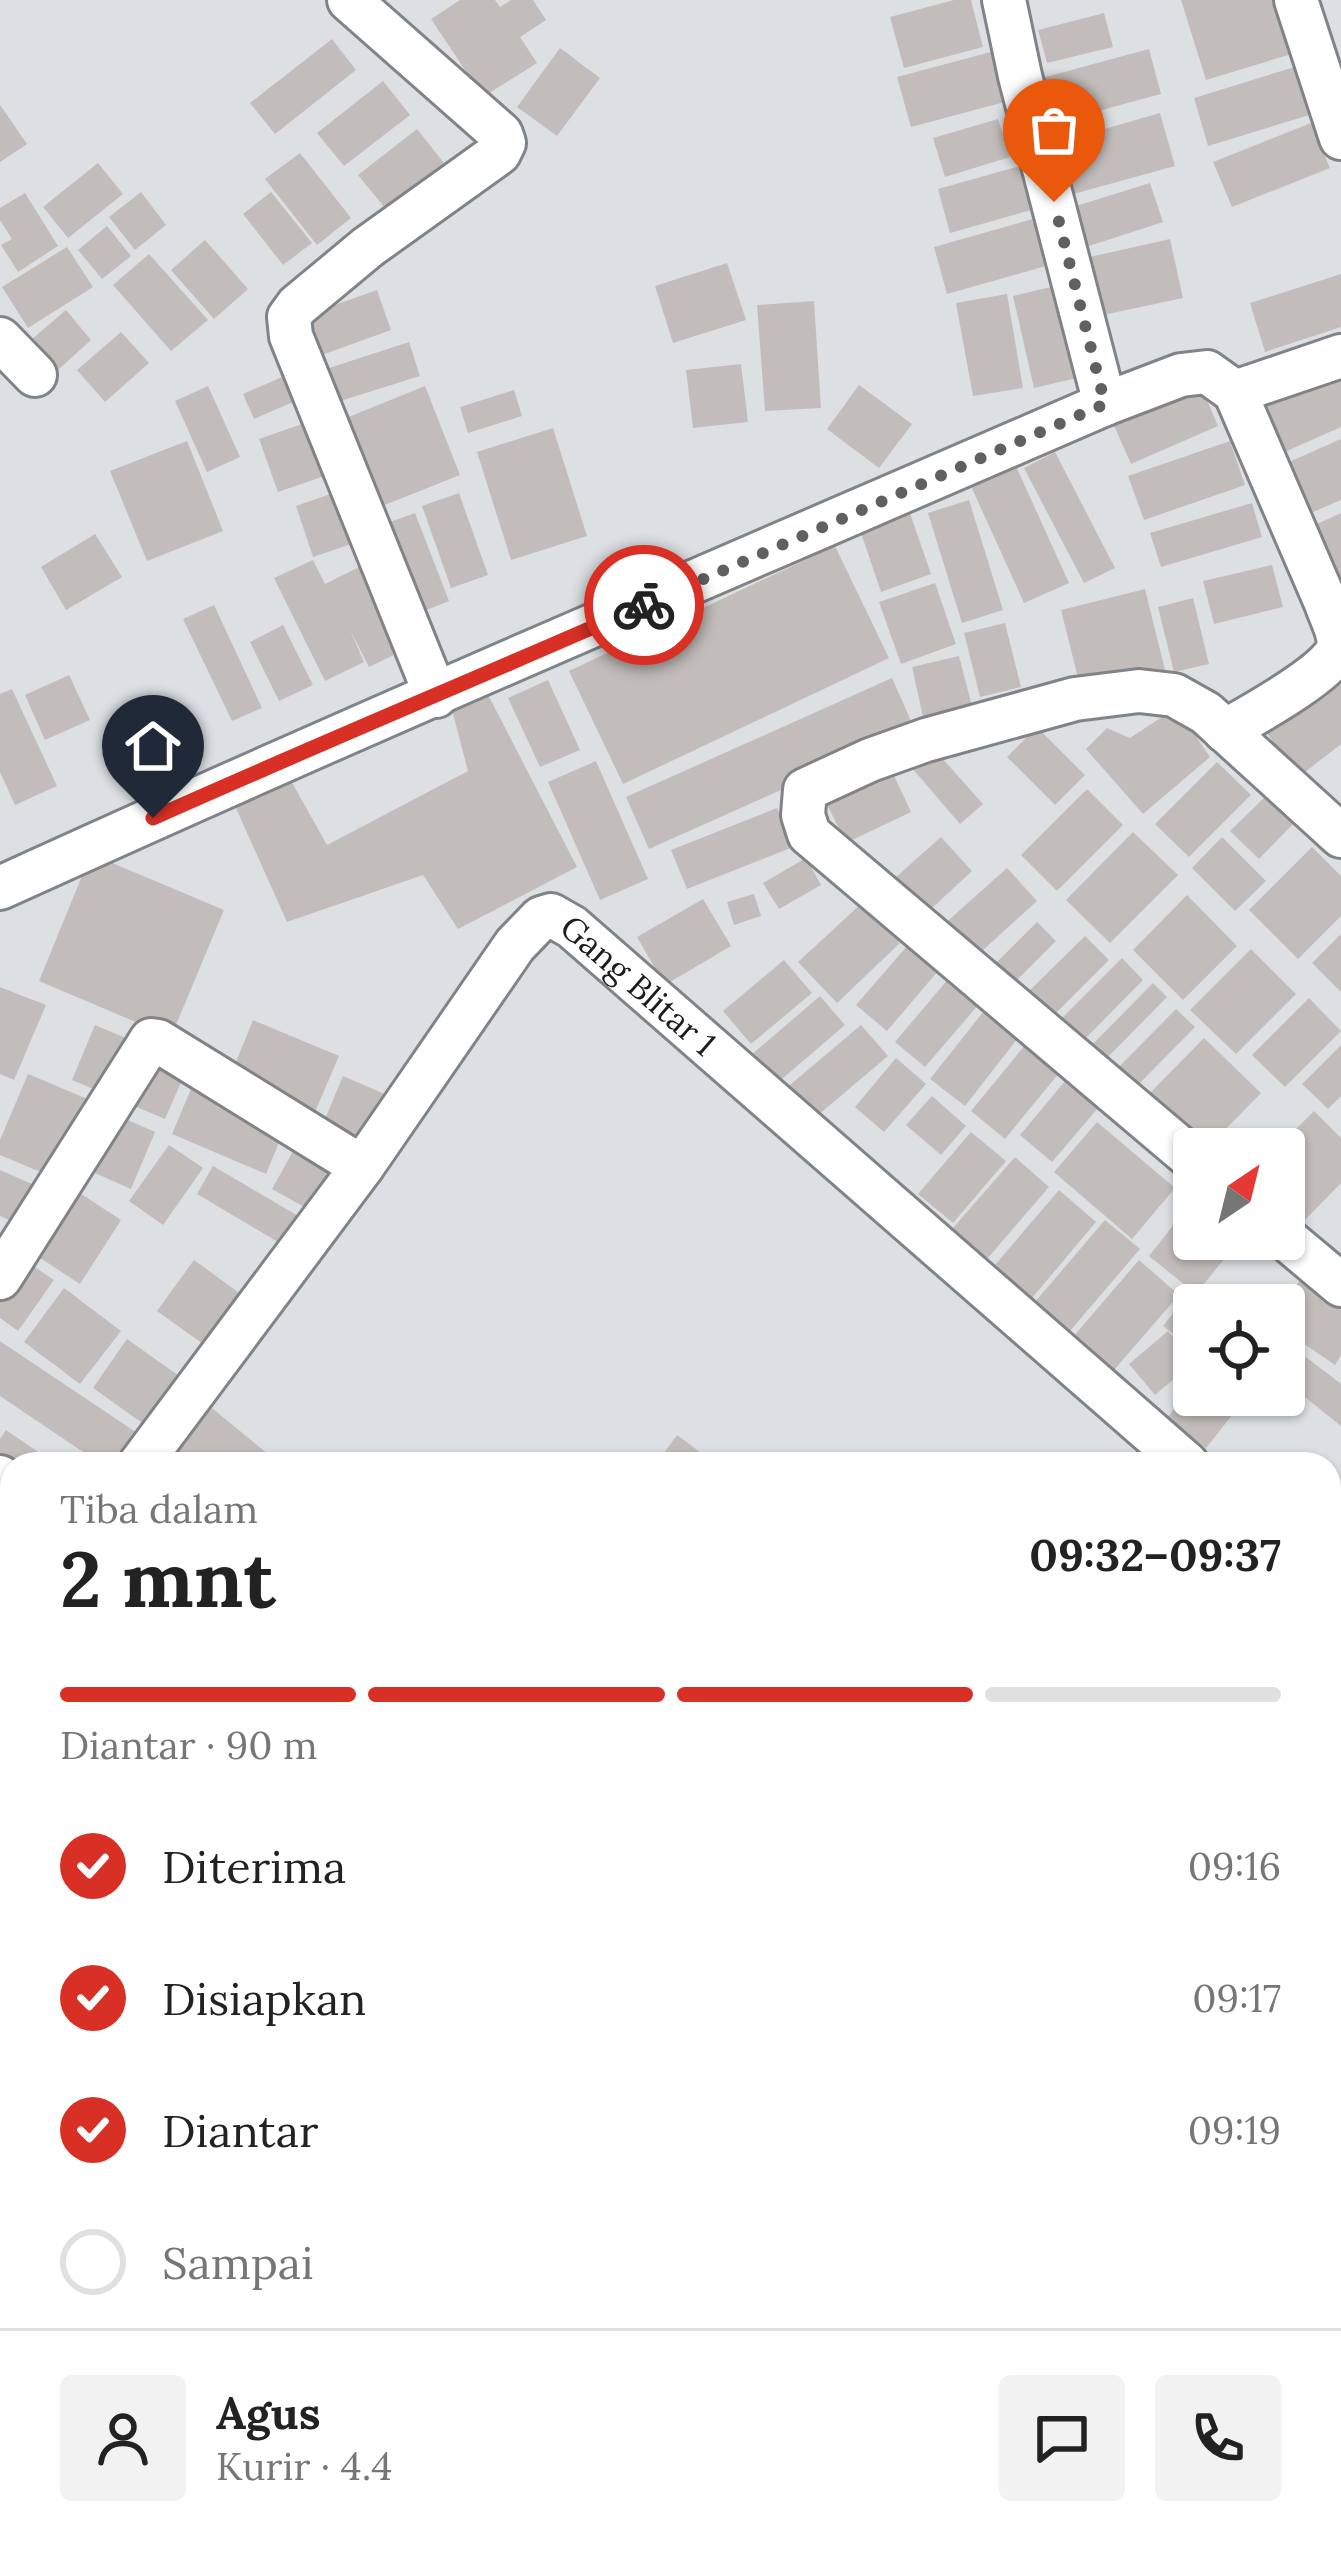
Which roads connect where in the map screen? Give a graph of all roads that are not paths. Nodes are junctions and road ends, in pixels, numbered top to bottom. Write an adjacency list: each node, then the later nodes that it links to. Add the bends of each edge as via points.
1 (350, 0): 10 (street, via 504,143 289,317)
2 (1004, 0): 9 (street)
3 (1296, 0): 4 (street)
4 (1341, 138)
5 (0, 339): 7 (street)
6 (1341, 356): 8 (street)
7 (35, 375)
8 (1235, 392): 9 (street, via 1208,372); 11 (street, via 1338,639 1331,661)
9 (1105, 404): 10 (street)
10 (436, 696): 13 (street)
11 (1225, 731): 12 (street); 14 (street, via 1174,695 1075,699 926,740 805,790 808,834)
12 (1341, 836)
13 (0, 888)
14 (1173, 1142)
15 (362, 1167): 17 (street, via 152,1040); 19 (street, Gang Blitar 1); 20 (street, Gang Blitar 1, via 514,945 551,915)
16 (1305, 1255): 18 (street)
17 (0, 1278)
18 (1341, 1285)
19 (149, 1452)
20 (1173, 1452)

